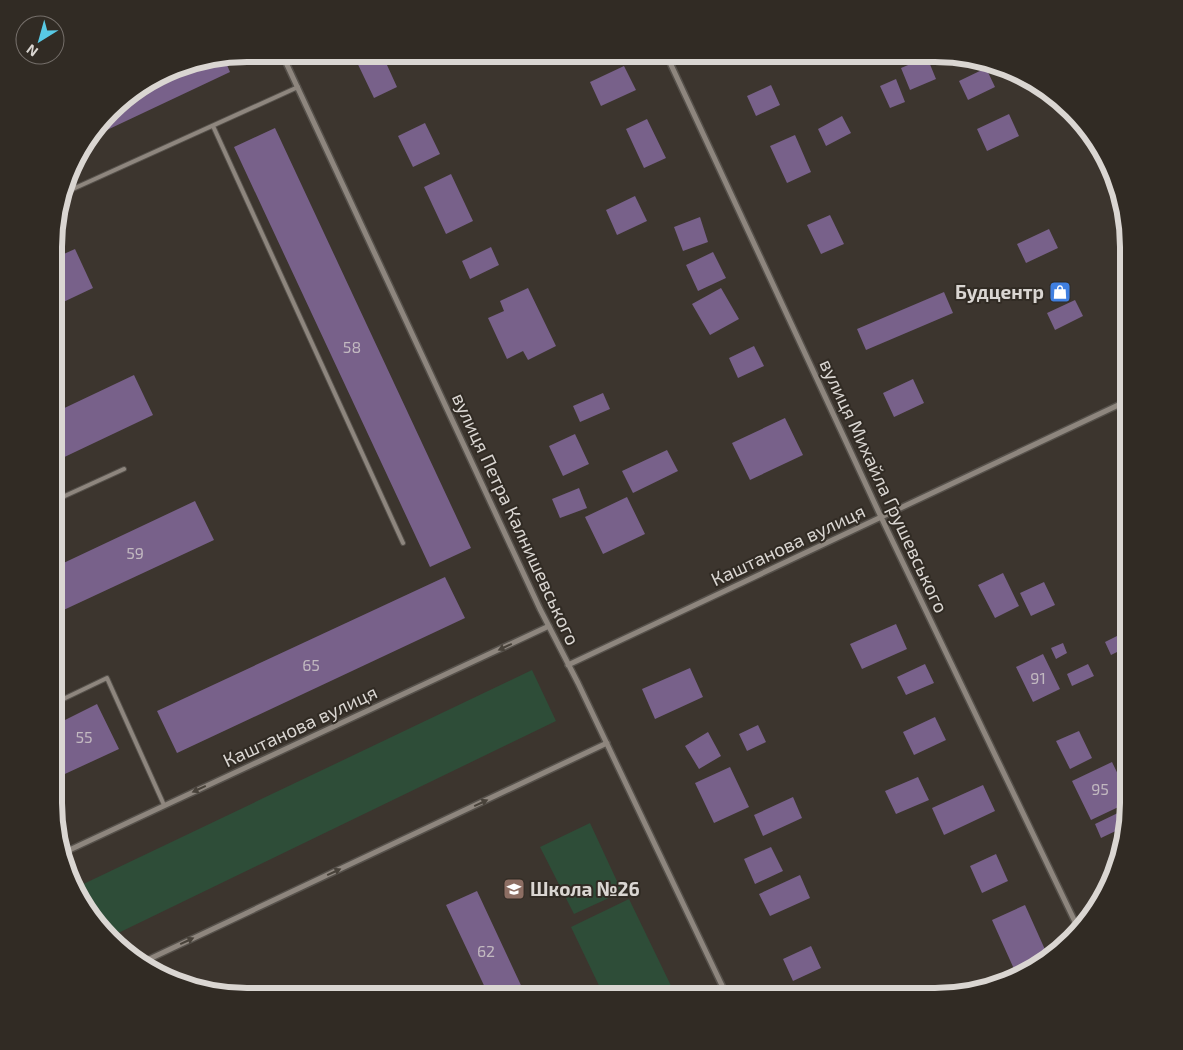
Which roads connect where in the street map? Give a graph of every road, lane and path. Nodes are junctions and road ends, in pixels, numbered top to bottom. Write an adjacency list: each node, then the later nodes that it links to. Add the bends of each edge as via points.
1 (286, 62): 3 (street, вулиця Петра Калнишевського)
2 (670, 62): 9 (street, вулиця Михайла Грушевського)
3 (298, 87): 4 (lane); 11 (street, вулиця Петра Калнишевського)
4 (213, 126): 5 (lane); 10 (lane)
5 (72, 190)
6 (1120, 404): 9 (street, Каштанова вулиця)
7 (124, 469): 8 (lane)
8 (62, 497)
9 (881, 518): 12 (street, Каштанова вулиця); 17 (street, вулиця Михайла Грушевського)
10 (402, 543)
11 (549, 626): 12 (street, вулиця Петра Калнишевського); 15 (street, Каштанова вулиця, one-way to 15)
12 (568, 665): 14 (street, вулиця Петра Калнишевського)
13 (62, 700): 15 (lane, via 107,678)
14 (607, 743): 18 (street, one-way to 14); 19 (street, вулиця Петра Калнишевського)
15 (164, 806): 16 (street, Каштанова вулиця)
16 (69, 850)
17 (1076, 923)
18 (149, 959)
19 (723, 988)

